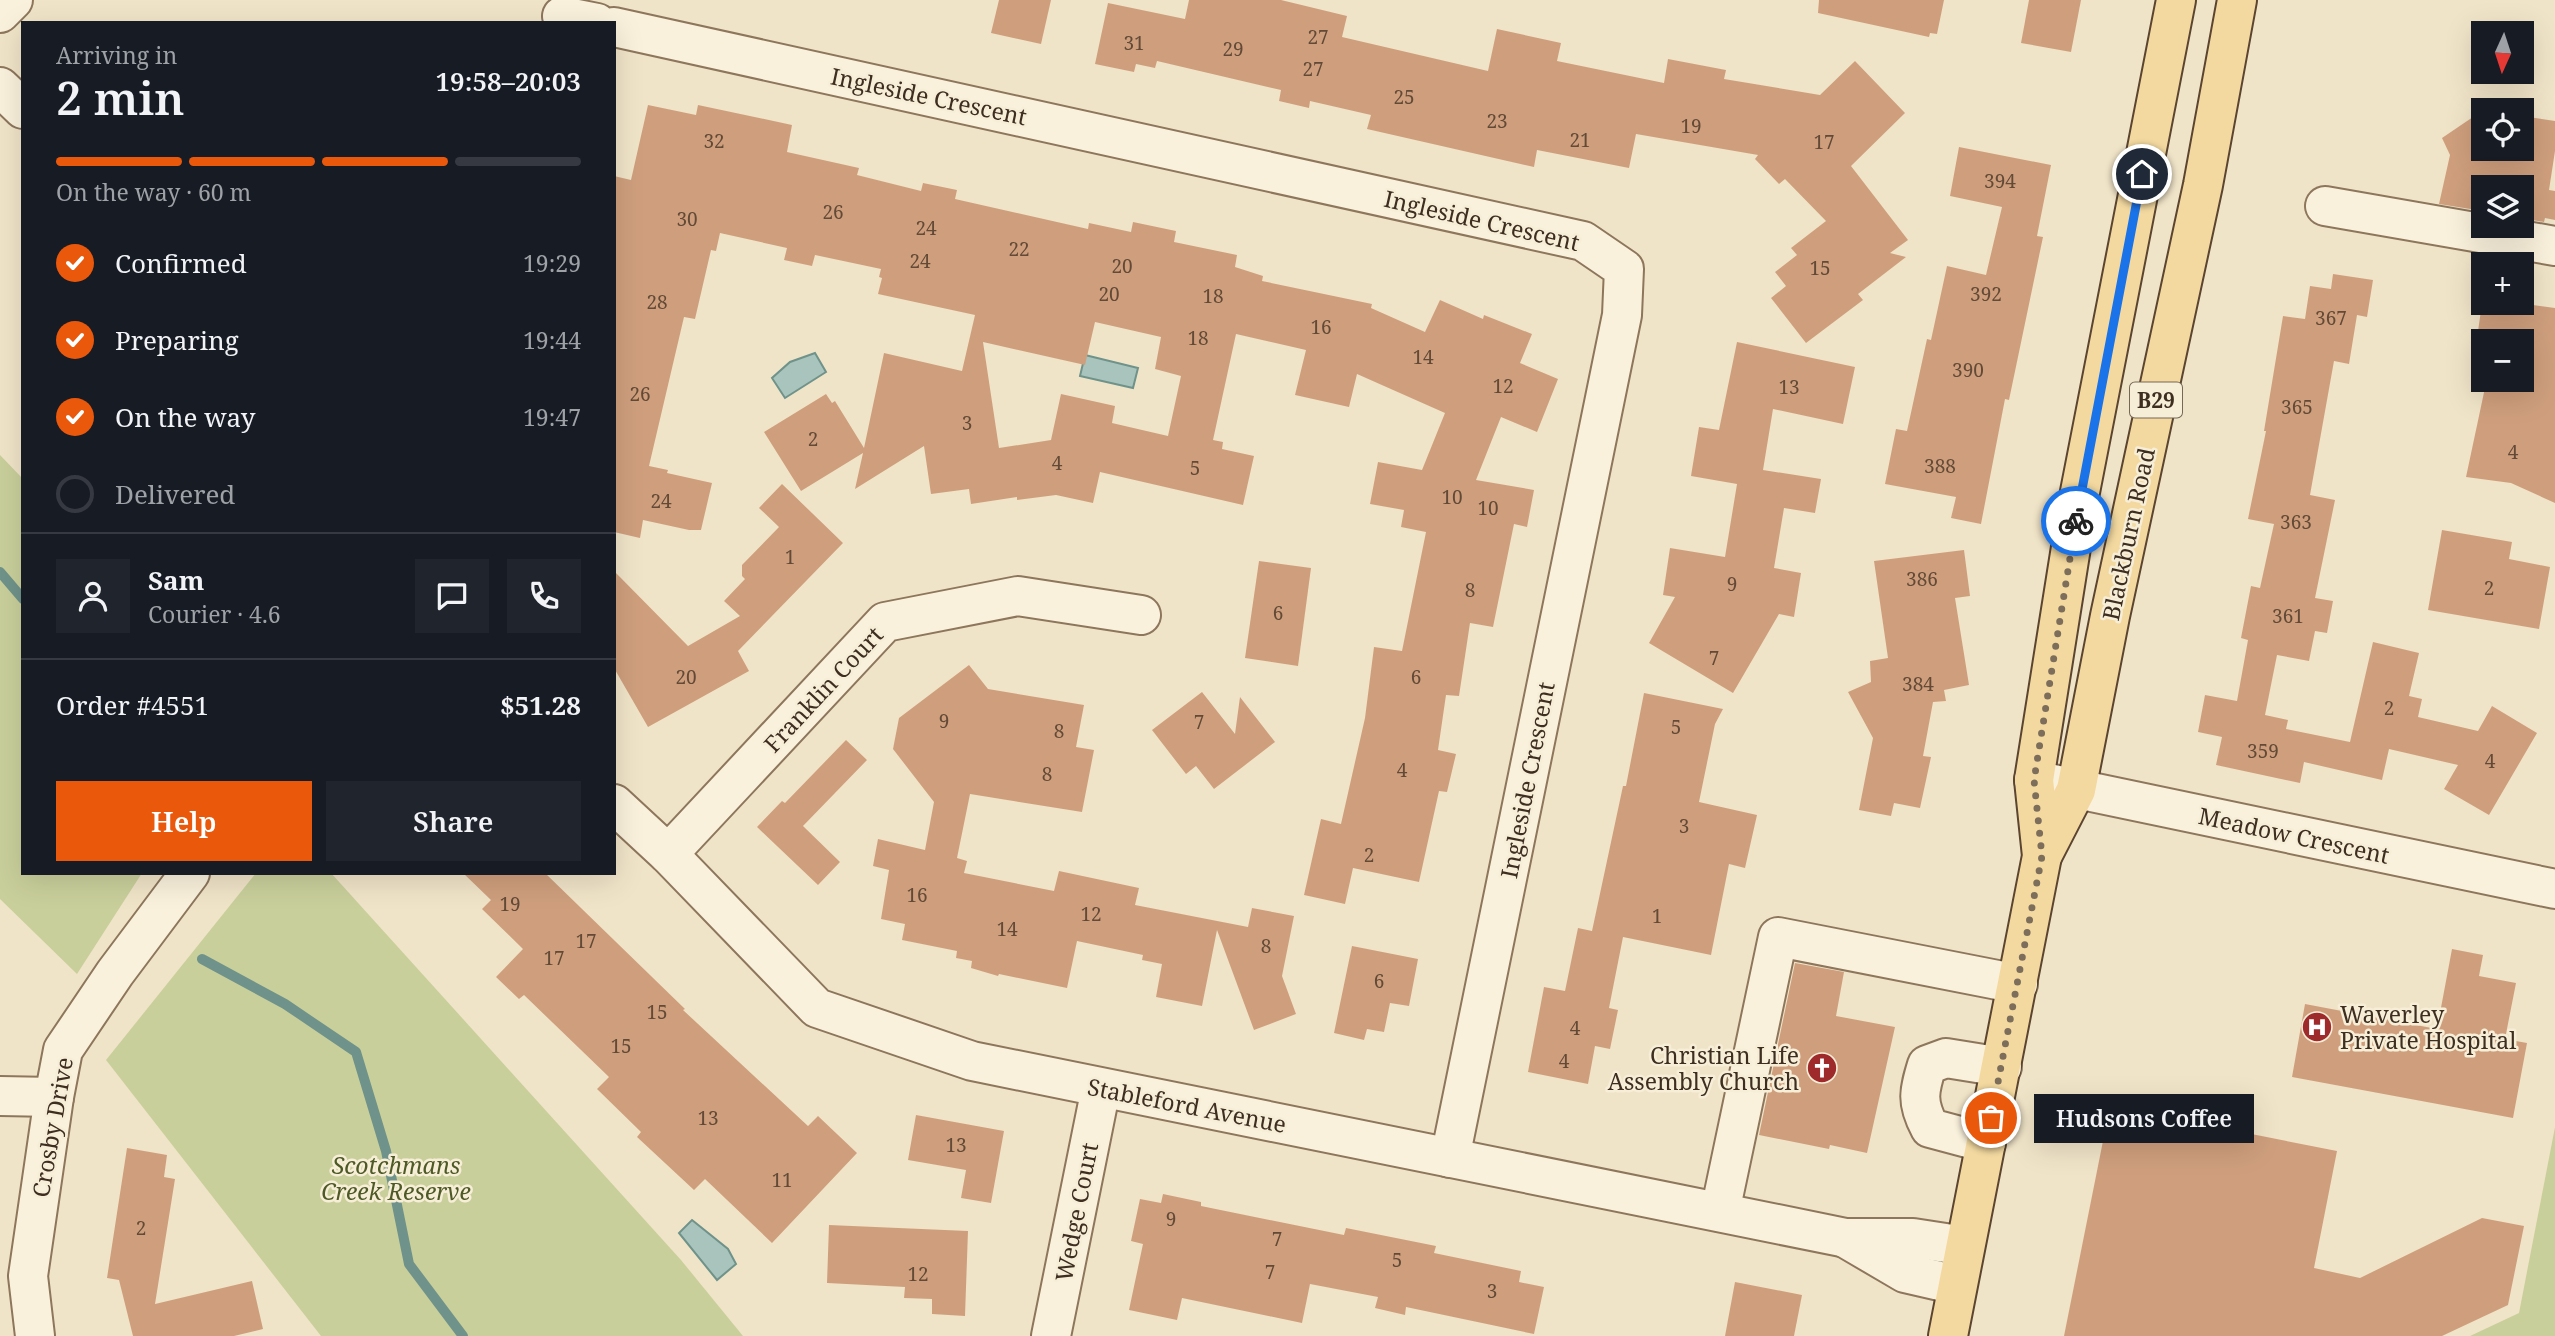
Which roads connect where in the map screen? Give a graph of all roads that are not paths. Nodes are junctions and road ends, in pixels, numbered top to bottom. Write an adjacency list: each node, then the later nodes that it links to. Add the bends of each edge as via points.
1 (13, 0): 4 (street)
2 (2175, 0): 8 (main road, Blackburn Road / B29)
3 (2237, 0): 9 (main road, Blackburn Road / B29)
4 (0, 13)
5 (616, 27): 28 (street, Ingleside Crescent, via 1583,241 1624,270 1619,328)
6 (0, 87): 7 (street)
7 (21, 107)
8 (2142, 174): 9 (main road); 12 (main road, Blackburn Road / B29, via 2079,497)
9 (2203, 185): 14 (main road, Blackburn Road / B29)
10 (2325, 206): 11 (street)
11 (2555, 246)
12 (2062, 610): 14 (main road); 15 (main road, Blackburn Road / B29)
13 (1141, 615): 18 (street, Franklin Court, via 1018,596 885,622)
14 (2110, 616): 16 (main road, Blackburn Road / B29)
15 (2034, 780): 16 (street, Meadow Crescent); 19 (main road, Blackburn Road / B29)
16 (2076, 790): 19 (main road, Blackburn Road / B29); 21 (street, Meadow Crescent)
17 (616, 806): 18 (street, Stableford Avenue)
18 (668, 854): 24 (street, Stableford Avenue, via 817,1008 972,1061)
19 (2042, 856): 22 (main road, Blackburn Road / B29)
20 (188, 875): 26 (street, Crosby Drive, via 63,1050)
21 (2554, 885)
22 (2018, 984): 23 (main road, Blackburn Road / B29); 29 (street, via 1778,937)
23 (2002, 1067): 27 (main road, Blackburn Road / B29); 27 (street, via 1946,1058 1927,1065 1918,1096 1930,1128)
24 (1101, 1088): 28 (street, Stableford Avenue); 34 (street, Wedge Court)
25 (0, 1096): 26 (street)
26 (54, 1097): 33 (street, Crosby Drive, via 28,1276)
27 (1986, 1143): 31 (main road, Blackburn Road / B29)
28 (1450, 1158): 29 (street, Stableford Avenue)
29 (1720, 1212): 30 (street, Stableford Avenue)
30 (1846, 1238): 31 (street, Stableford Avenue, via 1913,1238); 32 (street, Stableford Avenue, via 1905,1273)
31 (1965, 1246): 32 (main road, Blackburn Road / B29)
32 (1957, 1285): 35 (main road, Blackburn Road / B29)
33 (35, 1336)
34 (1051, 1336)
35 (1948, 1336)

